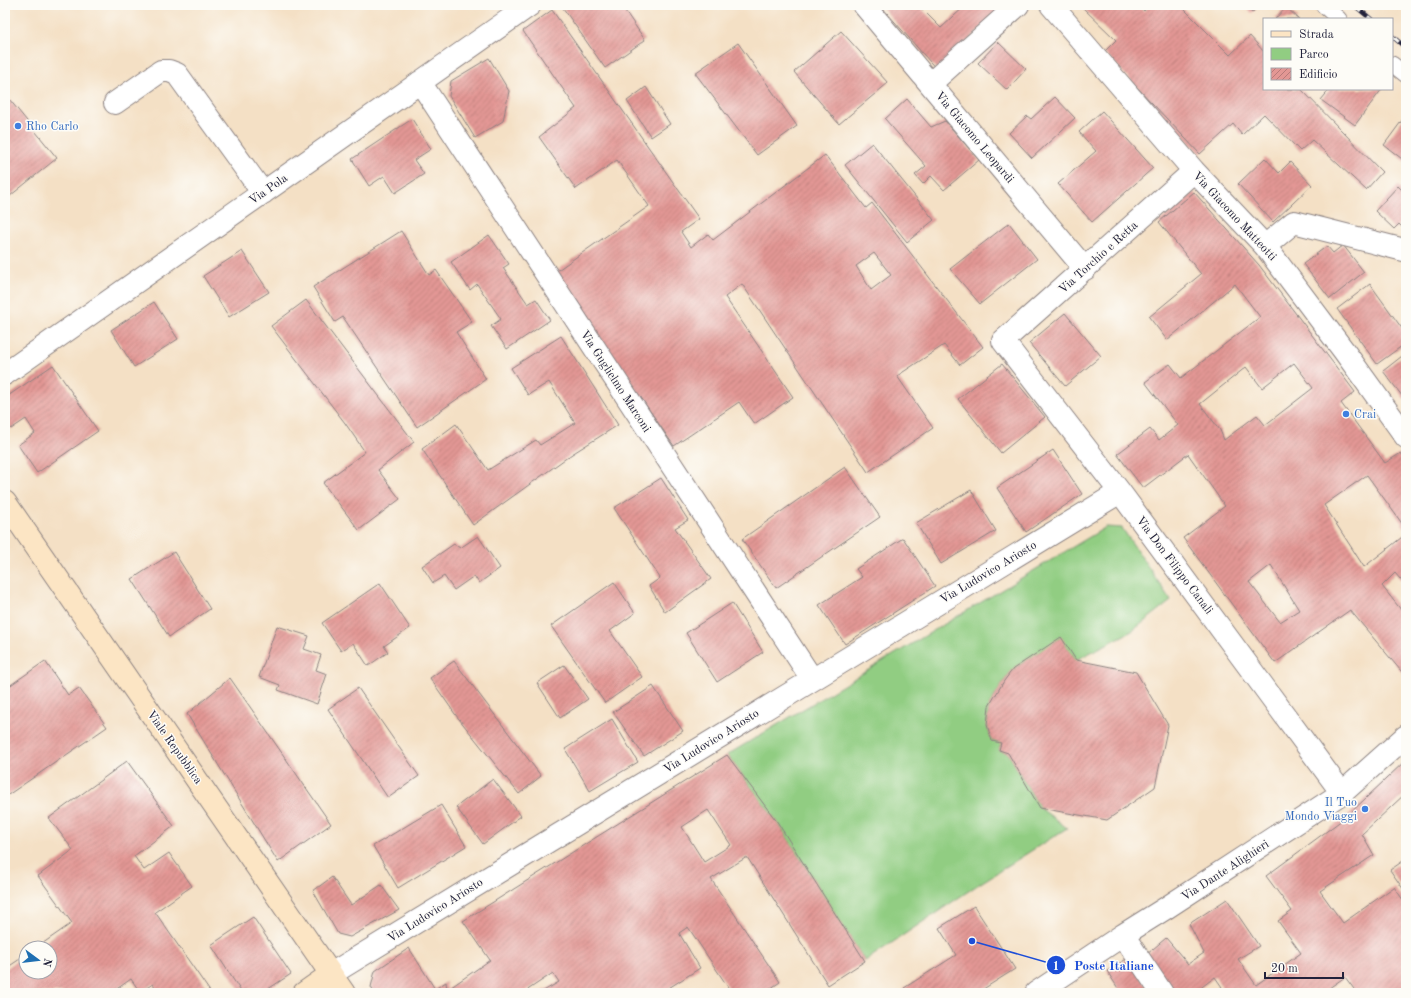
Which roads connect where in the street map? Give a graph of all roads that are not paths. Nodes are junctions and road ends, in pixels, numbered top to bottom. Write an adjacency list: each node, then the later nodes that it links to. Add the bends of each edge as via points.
1 (530, 5): 9 (street, Via Pola)
2 (864, 5): 10 (street, Via Giacomo Leopardi)
3 (1018, 5): 10 (street)
4 (1051, 5): 12 (street, Via Giacomo Matteotti)
5 (1323, 5): 6 (lane)
6 (1338, 18)
7 (1393, 65): 8 (lane)
8 (1406, 75)
9 (420, 82): 13 (street, Via Pola); 22 (street, Via Guglielmo Marconi)
10 (930, 84): 16 (street, Via Giacomo Leopardi)
11 (115, 102): 13 (street, via 161,71 177,74)
12 (1194, 171): 14 (street, Via Giacomo Matteotti); 16 (street, Via Torchio e Retta)
13 (263, 193): 18 (street, Via Pola)
14 (1265, 246): 15 (street, via 1294,222); 19 (street, Via Giacomo Matteotti)
15 (1406, 250)
16 (1086, 269): 17 (street, Via Torchio e Retta)
17 (1003, 341): 20 (street, Via Don Filippo Canali)
18 (5, 374)
19 (1406, 437)
20 (1120, 492): 22 (street, Via Ludovico Ariosto); 24 (street, Via Don Filippo Canali)
21 (5, 502): 26 (street, Viale Repubblica)
22 (812, 679): 26 (street, Via Ludovico Ariosto)
23 (1406, 736): 24 (street, Via Dante Alighieri)
24 (1342, 793): 25 (street, Via Dante Alighieri)
25 (1123, 934): 29 (street, Via Dante Alighieri); 30 (street)
26 (331, 974): 27 (street, Via Ludovico Ariosto); 28 (street, Viale Repubblica)
27 (304, 993)
28 (344, 993)
29 (1036, 993)
30 (1162, 993)

